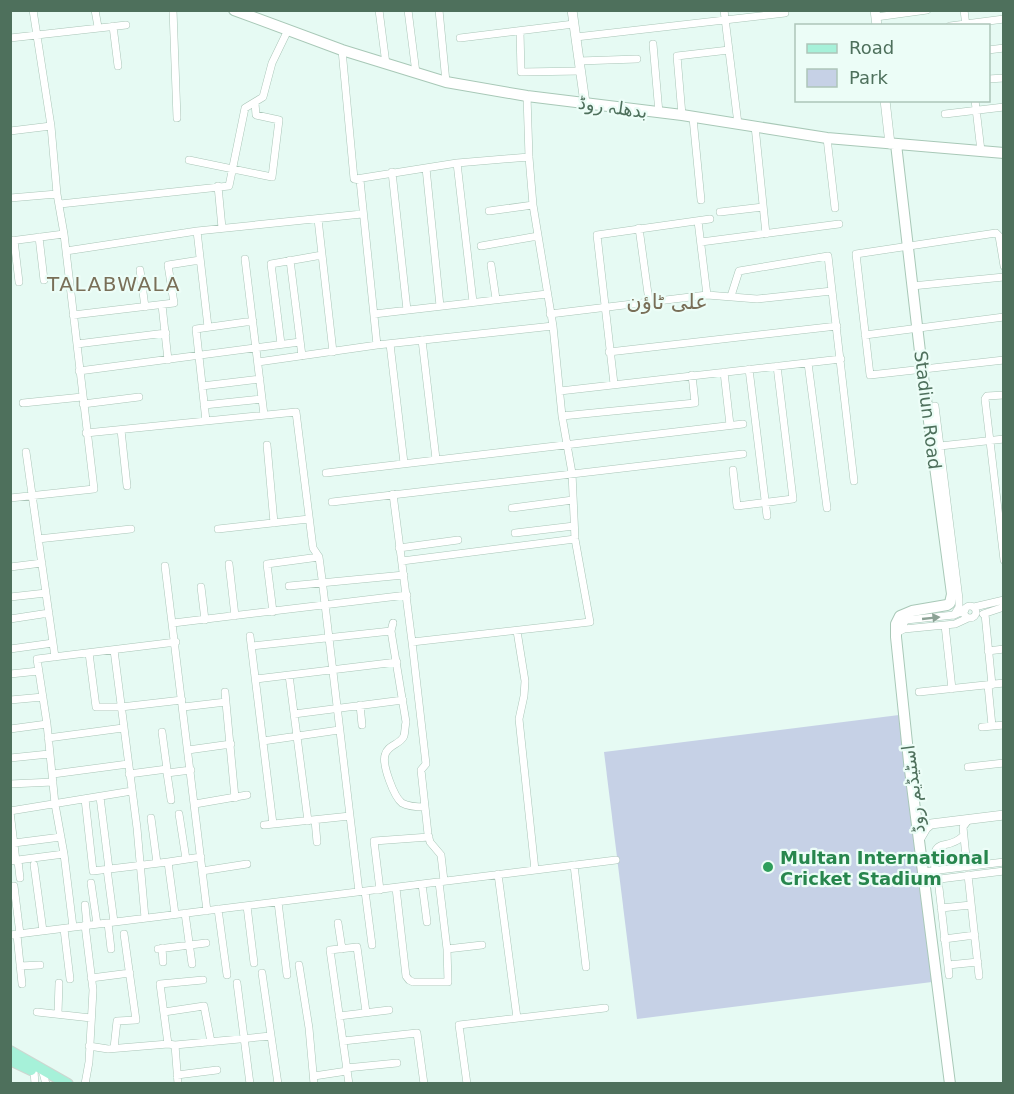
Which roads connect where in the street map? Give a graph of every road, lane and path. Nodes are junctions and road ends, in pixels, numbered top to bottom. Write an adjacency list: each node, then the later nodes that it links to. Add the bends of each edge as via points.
1 (33, 10): 23 (street)
2 (95, 10): 20 (street)
3 (173, 10): 47 (street)
4 (234, 10): 12 (main road, بدھلہ روڈ)
5 (380, 10): 32 (street)
6 (408, 10): 35 (street)
7 (439, 10): 36 (street)
8 (572, 10): 16 (street)
9 (724, 10): 15 (street)
10 (927, 10): 13 (street)
11 (785, 13): 15 (street)
12 (258, 15): 21 (main road, بدھلہ روڈ)
13 (876, 18)
14 (1004, 19): 17 (street)
15 (726, 20): 24 (street); 29 (street)
16 (574, 24): 22 (street); 24 (street)
17 (972, 24)
18 (126, 25): 19 (street)
19 (113, 26): 20 (street); 33 (street)
20 (98, 27): 23 (street)
21 (288, 30): 28 (main road, بدھلہ روڈ); 41 (street, via 272,63 263,97)
22 (520, 31): 26 (street); 34 (street, via 521,72)
23 (37, 34): 25 (street); 49 (street)
24 (576, 37): 31 (street)
25 (10, 38)
26 (460, 38)
27 (653, 44): 44 (street)
28 (342, 50): 32 (main road, بدھلہ روڈ); 62 (street)
29 (729, 50): 46 (street, via 677,56); 48 (street)
30 (637, 59): 31 (street)
31 (579, 61): 34 (street)
32 (386, 64): 35 (main road, بدھلہ روڈ)
33 (118, 66)
34 (581, 71): 38 (street)
35 (416, 73): 36 (main road, بدھلہ روڈ)
36 (446, 82): 37 (main road, بدھلہ روڈ)
37 (527, 96): 38 (main road, بدھلہ روڈ); 56 (street)
38 (585, 102): 44 (main road, بدھلہ روڈ)
39 (885, 102): 53 (street)
40 (975, 102): 43 (street)
41 (255, 103): 60 (street, via 245,108); 60 (street, via 255,116 279,120 272,177)
42 (1004, 107): 43 (street)
43 (976, 110): 45 (street); 54 (street)
44 (659, 113): 46 (main road, بدھلہ روڈ)
45 (945, 114)
46 (687, 117): 48 (main road, بدھلہ روڈ); 66 (street)
47 (177, 118)
48 (738, 124): 50 (main road, بدھلہ روڈ)
49 (51, 126): 51 (street); 64 (street)
50 (755, 126): 52 (main road, بدھلہ روڈ); 69 (street)
51 (10, 131)
52 (827, 138): 53 (main road, بدھلہ روڈ); 70 (street)
53 (893, 144): 54 (main road, بدھلہ روڈ); 87 (main road, Stadiun Road)
54 (981, 151): 55 (main road, بدھلہ روڈ)
55 (1004, 153)
56 (529, 157): 58 (street); 68 (street)
57 (189, 160): 60 (street)
58 (457, 164): 59 (street); 106 (street)
59 (426, 168): 61 (street); 109 (street)
60 (233, 169): 63 (street, via 229,186)
61 (392, 172): 62 (street); 112 (street)
62 (354, 179): 73 (street, via 360,180)
63 (218, 186): 67 (street); 78 (street)
64 (57, 194): 65 (street); 67 (street)
65 (10, 198)
66 (701, 200)
67 (60, 204): 81 (street)
68 (533, 205): 71 (street); 83 (street)
69 (763, 207): 72 (street); 82 (street)
70 (835, 208)
71 (489, 211)
72 (720, 212)
73 (362, 214): 74 (street); 113 (street)
74 (318, 219): 78 (street); 90 (street)
75 (710, 219): 76 (street)
76 (698, 221): 79 (street); 86 (street)
77 (839, 224): 82 (street)
78 (222, 228): 80 (street)
79 (639, 228): 107 (street); 110 (street, via 597,235)
80 (197, 231): 89 (street); 92 (street)
81 (64, 234): 84 (street); 89 (street)
82 (766, 234): 86 (street)
83 (538, 236): 88 (street); 102 (street)
84 (39, 237): 85 (street); 98 (street)
85 (12, 240): 99 (street)
86 (701, 242): 103 (street)
87 (908, 245): 95 (street, via 998,234); 100 (main road, Stadiun Road); 123 (street, via 856,254)
88 (481, 246)
89 (66, 251): 115 (street)
90 (322, 255): 93 (street); 131 (street)
91 (245, 259): 117 (street)
92 (200, 260): 108 (street, via 168,265 174,303); 120 (street)
93 (290, 260): 125 (street); 127 (street, via 271,264)
94 (491, 265): 105 (street)
95 (1004, 266)
96 (140, 270): 111 (street)
97 (1004, 277): 100 (street)
98 (44, 280)
99 (19, 282)
100 (912, 286): 121 (main road, Stadiun Road)
101 (832, 291): 104 (street, via 757,299); 104 (street, via 828,256 739,271); 119 (street)
102 (547, 294): 105 (street); 114 (street)
103 (707, 295): 104 (street); 107 (street)
104 (731, 297)
105 (496, 299): 106 (street)
106 (473, 302): 109 (street)
107 (649, 302): 110 (street)
108 (162, 305): 111 (street); 122 (street)
109 (440, 306): 112 (street)
110 (604, 306): 114 (street); 132 (street)
111 (145, 307): 115 (street)
112 (407, 310): 113 (street)
113 (374, 314): 129 (street)
114 (550, 314): 118 (street)
115 (73, 315): 126 (street)
116 (1004, 317): 121 (street)
117 (253, 321): 120 (street); 130 (street)
118 (553, 326): 124 (street); 149 (street)
119 (837, 326): 132 (street); 135 (street)
120 (208, 327): 133 (street, via 196,329)
121 (918, 328): 123 (street); 142 (main road, Stadiun Road)
122 (166, 333): 126 (street); 136 (street)
123 (865, 334): 142 (street, via 870,375)
124 (422, 340): 128 (street); 171 (street)
125 (300, 342): 127 (street); 134 (street)
126 (76, 344): 143 (street)
127 (281, 344): 130 (street)
128 (390, 344): 129 (street); 172 (street)
129 (377, 345): 131 (street)
130 (256, 348): 133 (street); 138 (street)
131 (333, 352): 134 (street)
132 (609, 352): 147 (street)
133 (199, 356): 136 (street); 148 (street)
134 (302, 356): 138 (street)
135 (841, 359): 139 (street); 176 (street)
136 (168, 360): 143 (street)
137 (1004, 360): 142 (street)
138 (258, 362): 146 (street)
139 (808, 363): 140 (street); 186 (street)
140 (777, 366): 141 (street); 183 (street, via 793,498)
141 (749, 369): 144 (street); 183 (street)
142 (922, 369): 229 (main road, Stadiun Road, via 952,598 945,606 912,610 900,616)
143 (79, 371): 153 (street)
144 (724, 372): 145 (street); 161 (street)
145 (692, 375): 147 (street); 158 (street, via 695,403)
146 (260, 379): 148 (street); 152 (street)
147 (614, 384): 149 (street)
148 (202, 386): 155 (street)
149 (560, 391): 158 (street)
150 (1004, 395): 165 (street, via 985,397)
151 (139, 397): 153 (street)
152 (262, 399): 155 (street); 157 (street)
153 (83, 401): 154 (street); 163 (street)
154 (23, 403)
155 (204, 405): 159 (street)
156 (935, 406): 168 (street)
157 (264, 415): 159 (street); 188 (street, via 296,412)
158 (562, 416): 166 (street)
159 (206, 421): 162 (street)
160 (742, 424): 161 (street)
161 (730, 425): 166 (street)
162 (121, 430): 163 (street); 177 (street)
163 (86, 434): 179 (street, via 93,489)
164 (1004, 439): 165 (street)
165 (990, 441): 168 (street); 184 (street)
166 (567, 444): 171 (street); 175 (street)
167 (267, 445): 189 (street)
168 (940, 447): 221 (street, via 959,599)
169 (26, 452): 179 (street)
170 (743, 453): 175 (street)
171 (436, 459): 172 (street)
172 (404, 463): 174 (street)
173 (733, 470): 183 (street, via 737,506)
174 (326, 473)
175 (572, 473): 178 (street); 181 (street)
176 (854, 481)
177 (127, 486)
178 (393, 495): 182 (street); 197 (street)
179 (32, 496): 180 (street); 194 (street)
180 (10, 498)
181 (573, 500): 185 (street); 190 (street)
182 (332, 502)
183 (766, 502): 187 (street)
184 (1000, 503): 198 (street)
185 (512, 508)
186 (827, 508)
187 (767, 516)
188 (309, 519): 189 (street); 199 (street, via 313,548)
189 (274, 523): 192 (street)
190 (574, 526): 193 (street); 195 (street)
191 (131, 529): 194 (street)
192 (218, 529)
193 (515, 533)
194 (38, 539): 202 (street)
195 (575, 539): 201 (street); 228 (street, via 590,622)
196 (458, 540): 197 (street)
197 (399, 548): 201 (street)
198 (1003, 551): 200 (street)
199 (319, 557): 207 (street); 218 (street, via 267,564)
200 (1004, 560)
201 (402, 561): 206 (street)
202 (42, 563): 205 (street); 210 (street)
203 (229, 564): 222 (street)
204 (165, 566): 226 (street)
205 (10, 567)
206 (404, 575): 207 (street); 211 (street)
207 (322, 582): 208 (street); 214 (street)
208 (289, 586)
209 (201, 587): 225 (street)
210 (46, 593): 212 (street); 219 (street)
211 (407, 595): 214 (street); 233 (street)
212 (10, 597)
213 (1004, 600): 217 (street)
214 (325, 606): 218 (street); 231 (street)
215 (1004, 607): 220 (street)
216 (965, 610): 217 (street, via 968,606); 221 (street); 224 (street)
217 (975, 611): 220 (street); 224 (street)
218 (273, 612): 222 (street)
219 (49, 613): 223 (street); 234 (street)
220 (985, 614): 239 (street)
221 (954, 615): 229 (street, one-way to 221, via 906,620)
222 (235, 616): 225 (street)
223 (10, 618)
224 (968, 618): 227 (street)
225 (205, 620): 226 (street)
226 (173, 623): 232 (street)
227 (945, 625): 229 (street, via 904,629); 250 (street)
228 (517, 631): 233 (street); 324 (street, via 525,681 519,719)
229 (897, 634): 307 (main road, اسٹیڈیم روڈ)
230 (250, 636): 235 (street)
231 (328, 638): 235 (street); 242 (street, via 392,627); 244 (street)
232 (176, 642): 238 (street); 257 (street)
233 (412, 642): 262 (street)
234 (53, 643): 236 (street); 241 (street)
235 (252, 646): 247 (street)
236 (10, 649)
237 (1004, 649): 239 (street)
238 (114, 650): 240 (street); 259 (street)
239 (988, 651): 249 (street)
240 (89, 653): 241 (street); 259 (street, via 96,707)
241 (55, 657): 243 (street, via 37,659)
242 (397, 663): 244 (street); 255 (street)
243 (39, 671): 245 (street); 253 (street)
244 (332, 671): 246 (street); 260 (street)
245 (10, 674)
246 (289, 675): 247 (street); 261 (street)
247 (256, 679): 275 (street)
248 (1004, 683): 249 (street)
249 (990, 685): 250 (street); 267 (street)
250 (952, 688): 252 (street)
251 (225, 692): 256 (street)
252 (919, 692)
253 (43, 697): 254 (street); 264 (street)
254 (10, 700)
255 (403, 700): 258 (street); 263 (street)
256 (226, 702): 257 (street); 276 (street)
257 (183, 704): 259 (street); 277 (street)
258 (360, 705): 260 (street); 265 (street)
259 (121, 707): 269 (street)
260 (337, 708): 261 (street); 271 (street)
261 (294, 714): 273 (street)
262 (421, 720): 263 (street); 296 (street)
263 (406, 722): 296 (street, via 404,737 390,746 384,762 397,797 403,803)
264 (47, 724): 270 (street); 274 (street)
265 (362, 725)
266 (1004, 725): 267 (street)
267 (992, 726): 268 (street)
268 (981, 727)
269 (123, 728): 274 (street); 281 (street)
270 (10, 729)
271 (339, 730): 273 (street); 300 (street)
272 (162, 732): 284 (street)
273 (297, 736): 275 (street); 303 (street)
274 (48, 738): 278 (street)
275 (263, 741): 303 (street, via 269,825)
276 (231, 744): 277 (street); 291 (street)
277 (188, 750): 283 (street)
278 (49, 754): 279 (street); 286 (street)
279 (10, 758)
280 (1004, 763): 282 (street)
281 (128, 764): 285 (street); 286 (street)
282 (968, 767)
283 (191, 770): 284 (street); 295 (street)
284 (167, 771): 285 (street); 293 (street)
285 (129, 774): 288 (street)
286 (53, 778): 287 (street); 294 (street)
287 (10, 784)
288 (132, 791): 290 (street); 318 (street)
289 (247, 795): 291 (street)
290 (100, 797): 292 (street); 323 (street)
291 (235, 798): 295 (street)
292 (85, 799): 294 (street); 323 (street, via 93,871)
293 (171, 800)
294 (55, 804): 297 (street); 305 (street)
295 (195, 804): 311 (street)
296 (425, 807): 306 (street)
297 (11, 814): 309 (street)
298 (179, 814): 312 (street)
299 (1004, 815): 302 (street)
300 (350, 816): 303 (street); 339 (street)
301 (151, 818): 317 (street)
302 (969, 819): 304 (street); 307 (street, via 932,824)
303 (311, 820): 308 (street)
304 (963, 836): 322 (street); 325 (street, via 937,848)
305 (61, 837): 309 (street); 310 (street)
306 (429, 837): 333 (street, via 441,855); 338 (street, via 374,841)
307 (919, 840): 330 (main road, اسٹیڈیم روڈ)
308 (317, 842)
309 (14, 843): 314 (street)
310 (64, 855): 314 (street); 355 (street)
311 (201, 857): 312 (street); 327 (street)
312 (186, 859): 315 (street)
313 (616, 860): 321 (street)
314 (15, 861): 331 (street)
315 (168, 862): 317 (street); 348 (street)
316 (1004, 862): 322 (street)
317 (157, 863): 318 (street)
318 (140, 864): 323 (street); 349 (street)
319 (247, 864): 327 (street)
320 (34, 865): 357 (street)
321 (574, 865): 324 (street); 377 (street)
322 (967, 867): 325 (street)
323 (108, 869): 350 (street)
324 (535, 870): 328 (street)
325 (935, 870): 330 (street)
326 (1004, 870): 329 (street)
327 (202, 871): 346 (street)
328 (498, 874): 333 (street); 398 (street)
329 (968, 875): 332 (street); 342 (street)
330 (924, 876): 332 (street); 421 (main road, اسٹیڈیم روڈ)
331 (20, 878)
332 (938, 879): 345 (street)
333 (442, 882): 335 (street); 368 (street)
334 (91, 883): 353 (street)
335 (422, 884): 337 (street); 351 (street)
336 (14, 886): 359 (street)
337 (396, 888): 338 (street); 368 (street, via 409,980 448,982)
338 (380, 890): 339 (street)
339 (362, 892): 340 (street); 364 (street)
340 (278, 902): 343 (street); 381 (street)
341 (85, 905): 354 (street)
342 (971, 905): 345 (street); 360 (street)
343 (247, 906): 344 (street); 371 (street)
344 (218, 909): 346 (street); 380 (street)
345 (941, 909): 361 (street)
346 (207, 910): 347 (street)
347 (185, 913): 348 (street); 363 (street)
348 (175, 914): 349 (street)
349 (145, 918): 350 (street)
350 (111, 922): 353 (street); 366 (street)
351 (427, 922)
352 (338, 923): 367 (street)
353 (97, 924): 354 (street)
354 (86, 925): 355 (street); 384 (street)
355 (73, 927): 356 (street)
356 (64, 929): 357 (street); 385 (street)
357 (43, 931): 359 (street)
358 (124, 934): 378 (street)
359 (16, 935): 376 (street)
360 (975, 935): 361 (street); 370 (street)
361 (945, 939): 375 (street)
362 (206, 943): 363 (street)
363 (190, 945): 369 (street, via 160,948); 372 (street)
364 (372, 945)
365 (482, 945): 368 (street)
366 (111, 949)
367 (342, 949): 394 (street, via 357,947); 396 (street, via 330,950)
368 (447, 949)
369 (163, 962)
370 (978, 962): 375 (street); 383 (street)
371 (254, 963)
372 (192, 964)
373 (40, 965): 376 (street)
374 (299, 965): 413 (street)
375 (948, 965): 382 (street)
376 (20, 966): 389 (street)
377 (586, 967)
378 (130, 973): 384 (street); 405 (street, via 136,1020 117,1022)
379 (262, 973): 399 (street)
380 (227, 975)
381 (287, 975)
382 (949, 975)
383 (979, 976)
384 (92, 978): 397 (street)
385 (70, 979)
386 (203, 980): 393 (street, via 160,984)
387 (59, 983): 395 (street)
388 (237, 983): 400 (street)
389 (22, 984)
390 (605, 1008): 398 (street)
391 (389, 1010): 394 (street)
392 (37, 1012): 395 (street)
393 (164, 1012): 402 (street, via 204,1006); 403 (street)
394 (366, 1012): 396 (street)
395 (58, 1013): 397 (street)
396 (339, 1016): 401 (street)
397 (91, 1018): 404 (street)
398 (517, 1018): 420 (street, via 459,1025)
399 (271, 1036): 400 (street); 417 (street)
400 (244, 1039): 402 (street); 416 (street)
401 (343, 1041): 410 (street); 419 (street, via 417,1033)
402 (211, 1042): 403 (street)
403 (172, 1044): 405 (street); 412 (street)
404 (89, 1046): 405 (street); 415 (street)
405 (114, 1048)
406 (10, 1051): 411 (main road)
407 (10, 1060): 411 (main road)
408 (397, 1063): 410 (street)
409 (217, 1070): 412 (street)
410 (347, 1070): 413 (street); 418 (street)
411 (42, 1076): 414 (main road)
412 (177, 1079)
413 (314, 1080)
414 (68, 1083)
415 (85, 1083)
416 (250, 1083)
417 (278, 1083)
418 (349, 1083)
419 (424, 1083)
420 (466, 1083)
421 (950, 1083)

